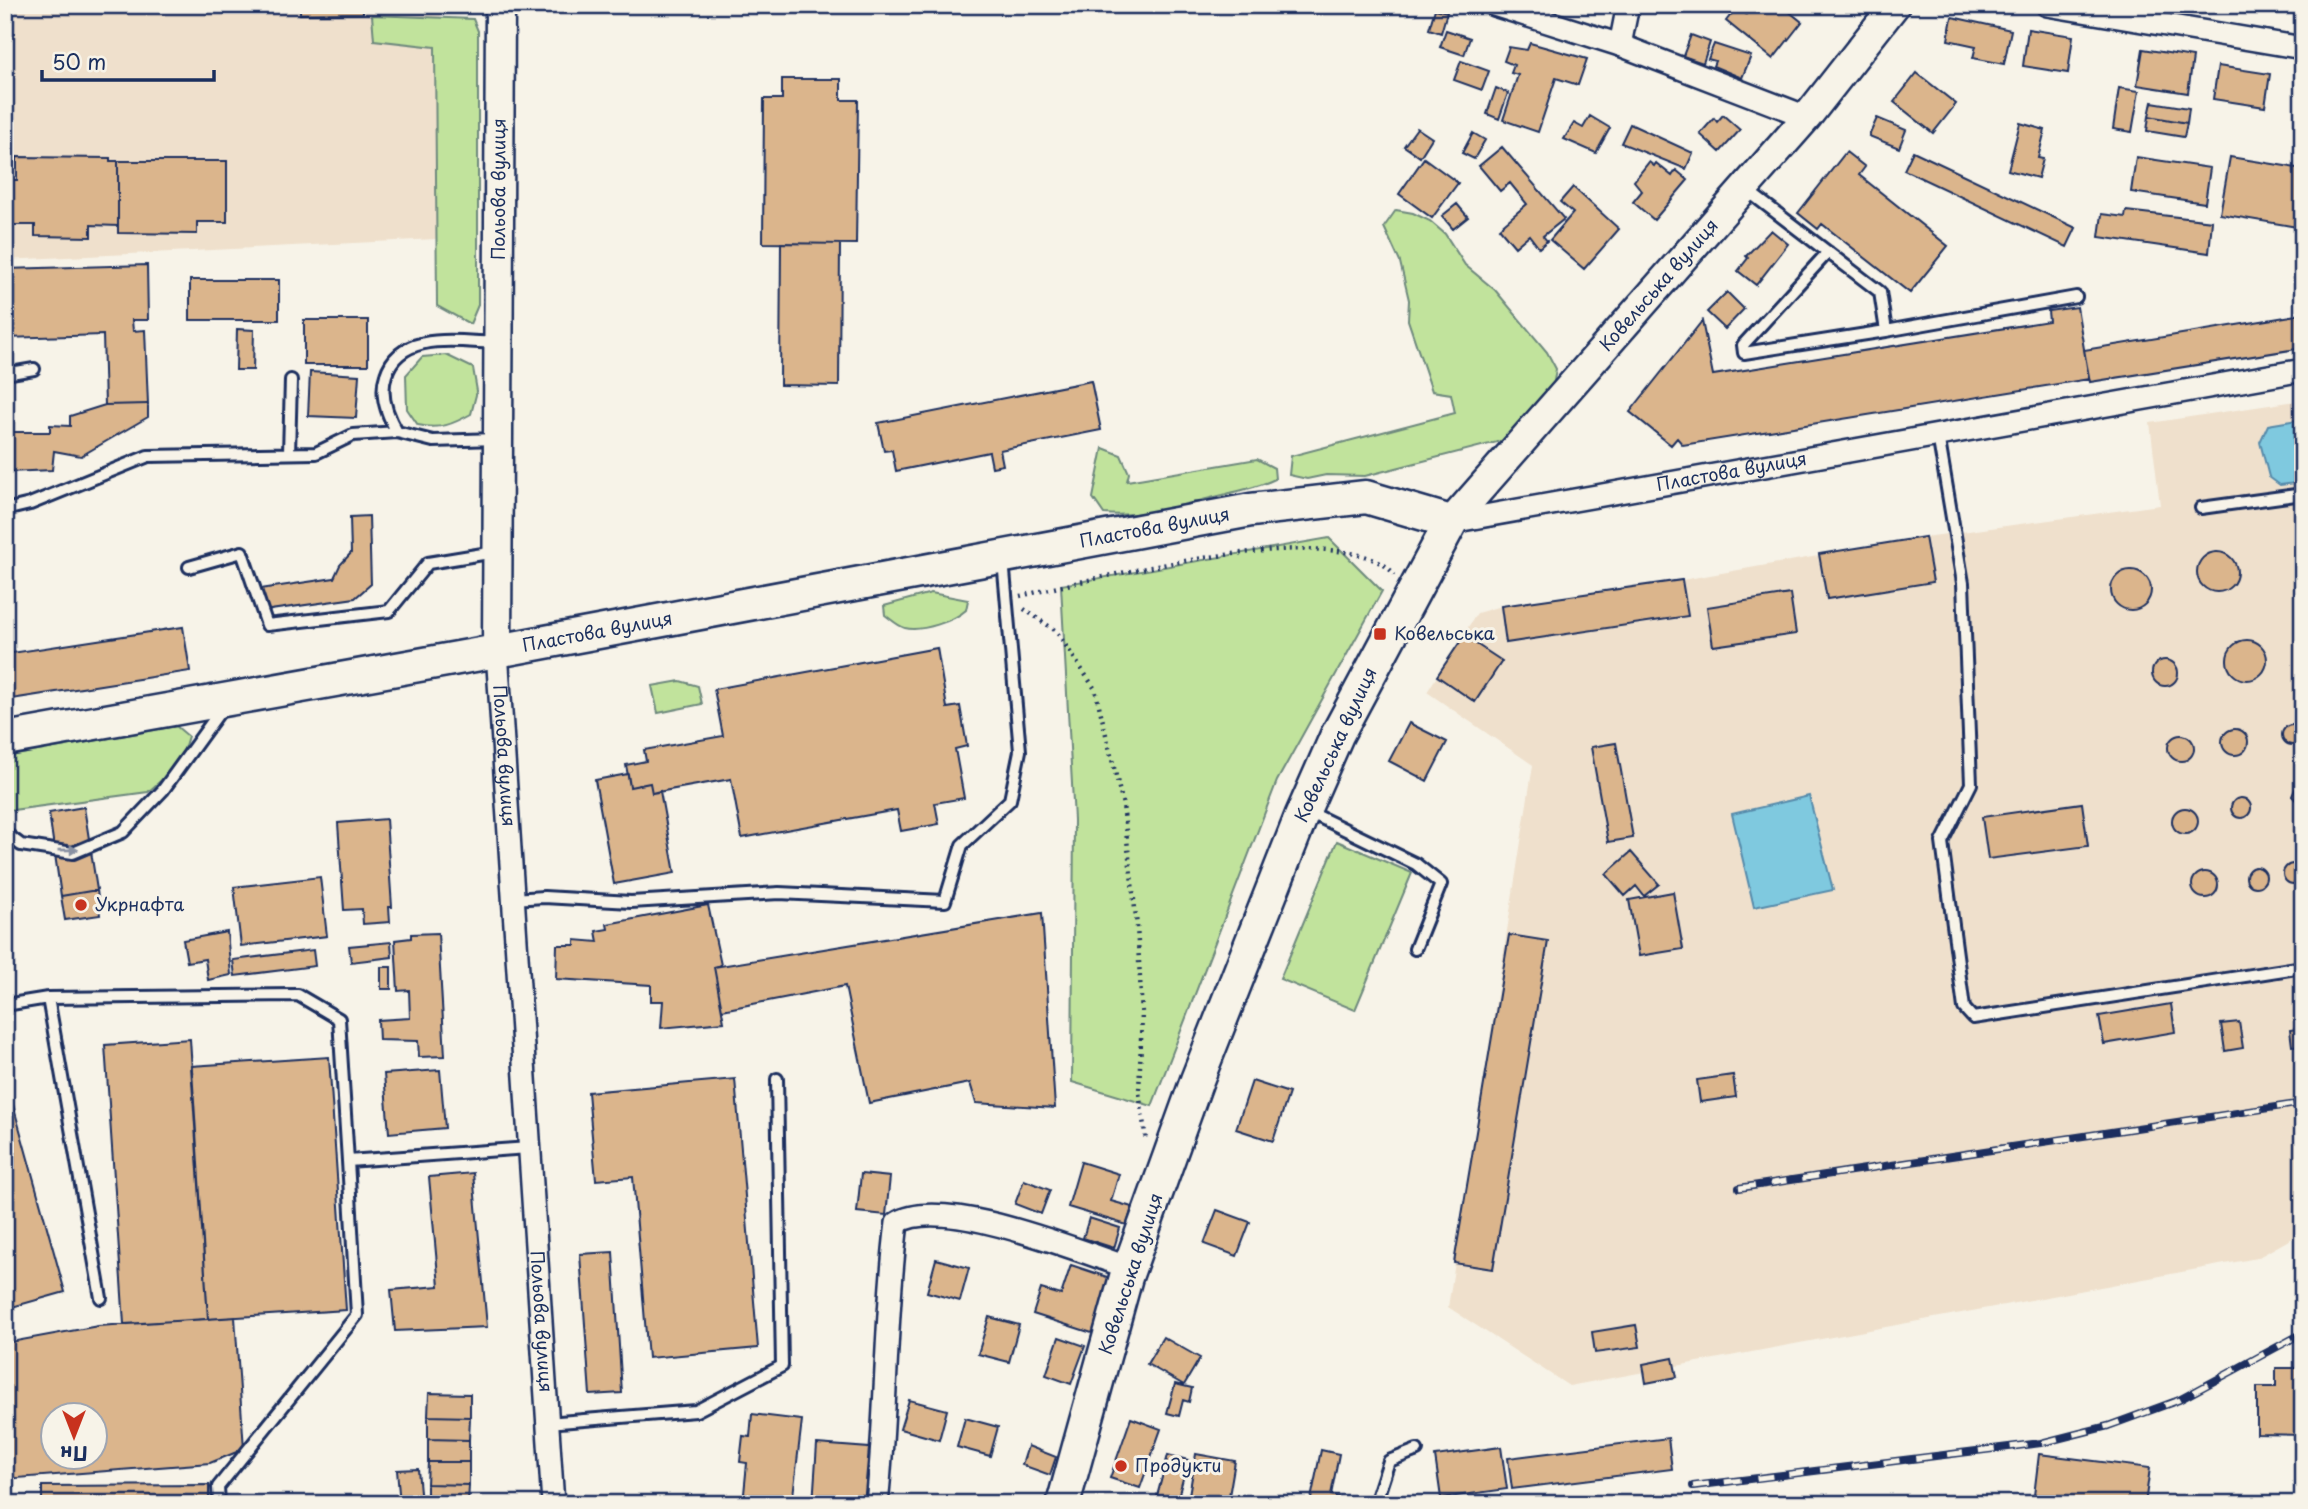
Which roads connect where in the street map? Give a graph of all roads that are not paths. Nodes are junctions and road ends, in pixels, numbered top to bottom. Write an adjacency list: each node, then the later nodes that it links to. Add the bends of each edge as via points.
1 (500, 5): 13 (street, Польова вулиця)
2 (1494, 5): 6 (street)
3 (1628, 5): 6 (street)
4 (1895, 5): 8 (street, Ковельська вулиця)
5 (2047, 5): 7 (street)
6 (1620, 45): 8 (street)
7 (2303, 48)
8 (1807, 117): 9 (street, Ковельська вулиця)
9 (1744, 188): 10 (lane); 25 (street, Ковельська вулиця)
10 (1828, 252): 12 (lane, via 1880,292); 12 (lane, via 1743,345 1744,354)
11 (2076, 297): 12 (lane)
12 (1886, 331)
13 (497, 343): 18 (lane, via 432,342 403,348 390,363 383,385 387,415); 20 (street, Польова вулиця)
14 (34, 369): 16 (lane)
15 (2303, 370): 19 (street, Пластова вулиця)
16 (5, 374)
17 (291, 380): 21 (lane)
18 (397, 432): 20 (lane, via 433,441); 21 (lane, via 353,435 316,453)
19 (1938, 435): 25 (street, Пластова вулиця); 36 (lane, via 1963,583 1971,783 1942,842 1964,1008 1973,1018)
20 (496, 439): 26 (street, Польова вулиця)
21 (289, 453): 24 (lane, via 148,456)
22 (2303, 494): 23 (lane)
23 (2201, 508)
24 (5, 510)
25 (1451, 522): 27 (main road, Пластова вулиця, via 1366,498 1251,510); 32 (main road, Ковельська вулиця, via 1337,735)
26 (495, 551): 28 (lane, via 428,563 389,611 267,625 242,552); 29 (street, Польова вулиця)
27 (1003, 555): 29 (main road, Пластова вулиця); 34 (lane, via 1020,751 1010,800 962,845 945,901 779,892 631,902)
28 (189, 567)
29 (497, 651): 30 (main road, Пластова вулиця); 34 (street, Польова вулиця)
30 (228, 699): 31 (main road, Пластова вулиця); 33 (lane, one-way to 30, via 20,845 73,853 123,832 163,790)
31 (5, 739)
32 (1304, 809): 35 (lane, via 1416,864 1441,884); 42 (main road, Ковельська вулиця, via 1197,1080)
33 (5, 833)
34 (513, 899): 40 (street, Польова вулиця)
35 (1415, 949)
36 (2303, 967)
37 (48, 998): 38 (lane); 41 (lane, via 298,995 339,1019); 43 (lane)
38 (5, 1005)
39 (777, 1079): 44 (lane, via 782,1366 696,1411)
40 (529, 1148): 41 (lane); 44 (street, Польова вулиця)
41 (348, 1161): 46 (lane, via 357,1315 218,1487)
42 (1130, 1268): 48 (street, via 990,1223 923,1215 898,1223 890,1278); 49 (main road, Ковельська вулиця)
43 (101, 1298)
44 (547, 1423): 47 (street, Польова вулиця)
45 (1417, 1450): 50 (lane, via 1389,1461)
46 (219, 1504)
47 (553, 1504)
48 (877, 1504)
49 (1063, 1504)
50 (1375, 1504)

